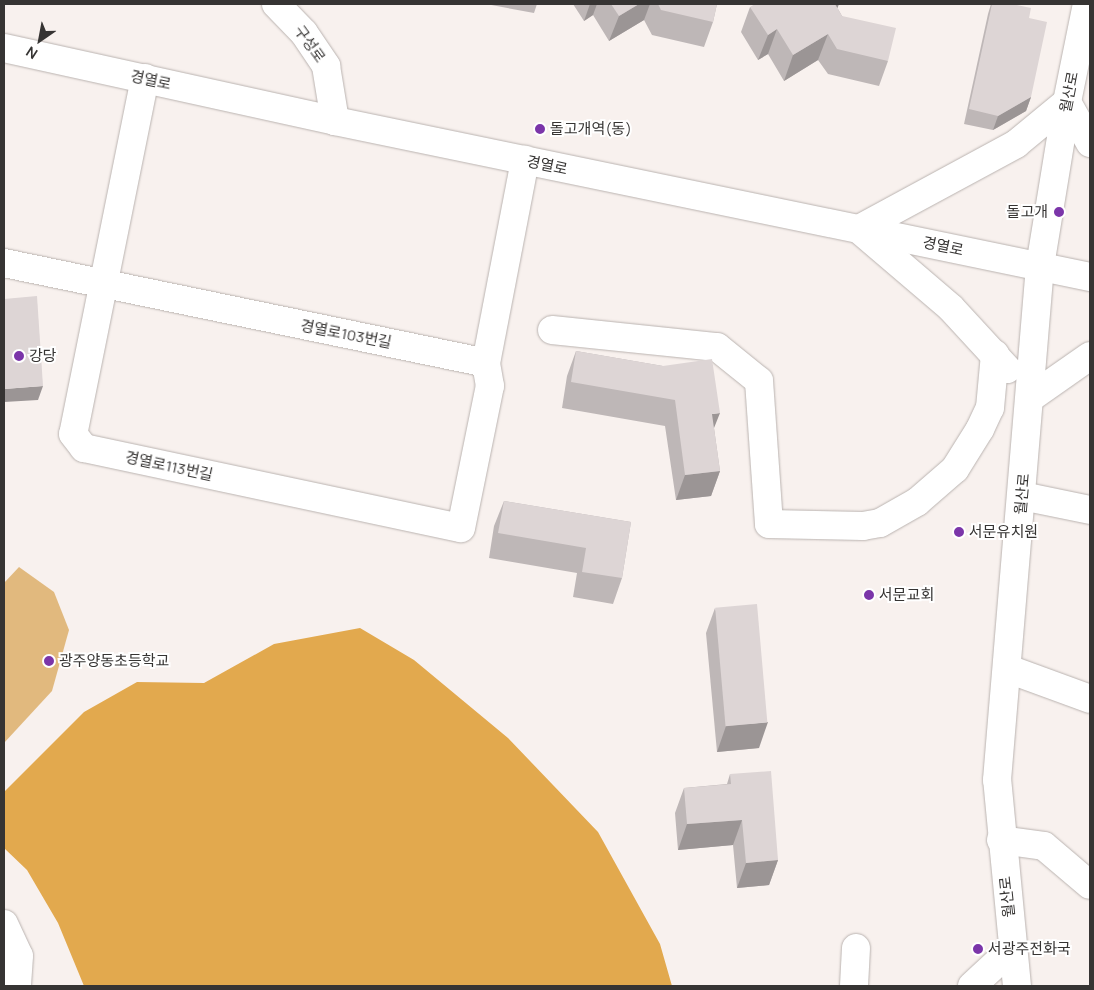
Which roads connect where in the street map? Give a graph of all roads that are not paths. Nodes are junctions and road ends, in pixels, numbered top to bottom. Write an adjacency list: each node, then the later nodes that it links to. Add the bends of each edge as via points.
1 (276, 4): 6 (street, 구성로, via 304,33 326,66)
2 (1087, 15): 5 (street, 월산로)
3 (4, 48): 4 (street, 경열로)
4 (145, 78): 6 (street, 경열로); 13 (street, 경열로113번길)
5 (1067, 102): 7 (street); 9 (street, via 1016,144); 11 (street, 월산로)
6 (335, 121): 8 (street, 경열로)
7 (1090, 143)
8 (525, 160): 9 (street, 경열로); 17 (street)
9 (859, 229): 11 (street, 경열로); 15 (street, via 951,308)
10 (4, 263): 13 (street, 경열로103번길)
11 (1040, 266): 12 (street, 경열로); 18 (street, 월산로)
12 (1090, 277)
13 (104, 285): 17 (street, 경열로103번길); 17 (street, 경열로113번길, via 73,434 84,448 461,528 490,386)
14 (552, 330): 15 (street, via 717,347 759,381 769,524 863,526 880,523 917,502 955,469 980,429 990,408)
15 (995, 354): 18 (street)
16 (1090, 356): 18 (street)
17 (486, 363)
18 (1030, 398): 19 (street, 월산로)
19 (1022, 496): 20 (street); 21 (street, 월산로)
20 (1090, 510)
21 (1008, 669): 22 (street); 23 (street, 월산로, via 997,780)
22 (1090, 700)
23 (1001, 840): 24 (street, via 1044,846); 27 (street, 월산로)
24 (1090, 885)
25 (4, 924): 28 (street, via 19,956)
26 (856, 948): 29 (street)
27 (1012, 949): 30 (street); 31 (street, 월산로)
28 (17, 986)
29 (854, 986)
30 (972, 986)
31 (1017, 986)

